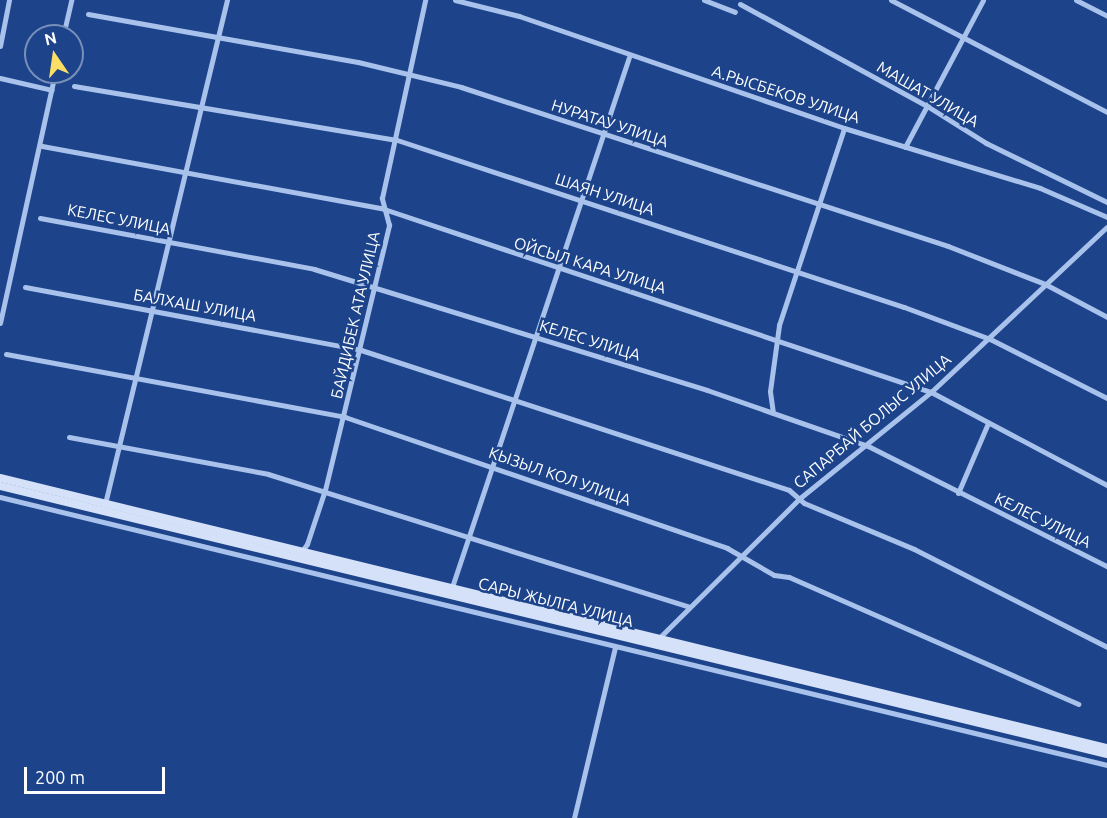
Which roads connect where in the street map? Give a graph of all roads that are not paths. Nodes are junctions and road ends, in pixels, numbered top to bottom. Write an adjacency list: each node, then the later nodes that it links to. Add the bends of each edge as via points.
1 (9, 0): 17 (street)
2 (71, 0): 14 (street)
3 (227, 0): 15 (street)
4 (425, 0): 19 (street, БАЙДИБЕК АТА УЛИЦА)
5 (455, 0): 18 (street, А.РЫСБЕКОВ УЛИЦА, via 519,16)
6 (704, 0): 11 (street)
7 (891, 0): 16 (street)
8 (983, 0): 16 (street)
9 (1076, 0): 13 (street)
10 (740, 4): 24 (street, МАШАТ УЛИЦА)
11 (735, 12)
12 (88, 14): 15 (street, НУРАТАУ УЛИЦА)
13 (1107, 16)
14 (66, 24)
15 (218, 36): 19 (street, НУРАТАУ УЛИЦА); 25 (street)
16 (963, 39): 24 (street); 26 (street)
17 (0, 46)
18 (629, 57): 27 (street, А.РЫСБЕКОВ УЛИЦА); 28 (street)
19 (410, 72): 28 (street, НУРАТАУ УЛИЦА); 29 (street, БАЙДИБЕК АТА УЛИЦА)
20 (0, 78): 23 (street)
21 (53, 84): 23 (street)
22 (74, 86): 25 (street, ШАЯН УЛИЦА)
23 (51, 90): 30 (street)
24 (927, 106): 31 (street); 34 (street, МАШАТ УЛИЦА, via 986,143)
25 (202, 107): 29 (street, ШАЯН УЛИЦА); 32 (street)
26 (1107, 112)
27 (844, 128): 31 (street, А.РЫСБЕКОВ УЛИЦА); 35 (street)
28 (603, 135): 33 (street); 35 (street, НУРАТАУ УЛИЦА)
29 (397, 140): 33 (street, ШАЯН УЛИЦА); 36 (street, БАЙДИБЕК АТА УЛИЦА, via 382,198)
30 (42, 146): 32 (street, ОЙСЫЛ КАРА УЛИЦА); 48 (street)
31 (905, 147): 38 (street, А.РЫСБЕКОВ УЛИЦА, via 1040,188)
32 (185, 174): 36 (street, ОЙСЫЛ КАРА УЛИЦА); 40 (street)
33 (582, 201): 41 (street); 42 (street, ШАЯН УЛИЦА)
34 (1107, 202)
35 (817, 205): 42 (street); 43 (street, НУРАТАУ УЛИЦА, via 948,246)
36 (384, 210): 41 (street, ОЙСЫЛ КАРА УЛИЦА); 44 (street, БАЙДИБЕК АТА УЛИЦА, via 389,225)
37 (39, 218): 40 (street, КЕЛЕС УЛИЦА)
38 (1107, 218)
39 (1107, 227): 43 (street, САПАРБАЙ БОЛЫС УЛИЦА)
40 (170, 243): 44 (street, КЕЛЕС УЛИЦА, via 314,269); 46 (street)
41 (560, 268): 49 (street); 50 (street, ОЙСЫЛ КАРА УЛИЦА)
42 (795, 271): 50 (street); 51 (street, ШАЯН УЛИЦА)
43 (1045, 284): 47 (street, НУРАТАУ УЛИЦА); 51 (street, САПАРБАЙ БОЛЫС УЛИЦА)
44 (374, 285): 49 (street, КЕЛЕС УЛИЦА); 52 (street, БАЙДИБЕК АТА УЛИЦА)
45 (25, 287): 46 (street, БАЛХАШ УЛИЦА)
46 (152, 311): 52 (street, БАЛХАШ УЛИЦА); 54 (street)
47 (1107, 317)
48 (0, 322)
49 (536, 337): 57 (street); 58 (street, КЕЛЕС УЛИЦА)
50 (777, 339): 55 (street, ОЙСЫЛ КАРА УЛИЦА); 58 (street, via 770,391)
51 (990, 339): 55 (street, САПАРБАЙ БОЛЫС УЛИЦА); 56 (street, ШАЯН УЛИЦА)
52 (361, 350): 57 (street, БАЛХАШ УЛИЦА); 59 (street, БАЙДИБЕК АТА УЛИЦА)
53 (6, 354): 54 (street, КЫЗЫЛ КОЛ УЛИЦА)
54 (136, 379): 59 (street, КЫЗЫЛ КОЛ УЛИЦА); 62 (street)
55 (931, 392): 60 (street, ОЙСЫЛ КАРА УЛИЦА); 63 (street, САПАРБАЙ БОЛЫС УЛИЦА)
56 (1107, 398)
57 (515, 400): 64 (street); 71 (street, БАЛХАШ УЛИЦА, via 789,490)
58 (773, 413): 63 (street, КЕЛЕС УЛИЦА)
59 (345, 417): 64 (street, КЫЗЫЛ КОЛ УЛИЦА); 68 (street, БАЙДИБЕК АТА УЛИЦА)
60 (988, 423): 66 (street, ОЙСЫЛ КАРА УЛИЦА); 69 (street)
61 (69, 437): 62 (street)
62 (120, 446): 68 (street, via 268,474); 72 (street)
63 (868, 446): 69 (street, КЕЛЕС УЛИЦА); 71 (street, САПАРБАЙ БОЛЫС УЛИЦА)
64 (493, 467): 73 (street); 74 (street, КЫЗЫЛ КОЛ УЛИЦА)
65 (0, 478): 72 (main road, САРЫ ЖЫЛГА УЛИЦА)
66 (1107, 485)
67 (0, 486): 72 (main road, САРЫ ЖЫЛГА УЛИЦА)
68 (325, 490): 73 (street); 75 (street, БАЙДИБЕК АТА УЛИЦА, via 307,544)
69 (958, 493): 76 (street, КЕЛЕС УЛИЦА)
70 (0, 497): 80 (street)
71 (800, 498): 74 (street, САПАРБАЙ БОЛЫС УЛИЦА); 81 (street, БАЛХАШ УЛИЦА, via 914,549)
72 (104, 509): 75 (main road, САРЫ ЖЫЛГА УЛИЦА)
73 (470, 536): 77 (street); 78 (street)
74 (742, 555): 78 (street, САПАРБАЙ БОЛЫС УЛИЦА); 82 (street, КЫЗЫЛ КОЛ УЛИЦА, via 774,575 789,577)
75 (298, 557): 77 (main road, САРЫ ЖЫЛГА УЛИЦА)
76 (1107, 566)
77 (451, 593): 79 (main road, САРЫ ЖЫЛГА УЛИЦА); 84 (main road, САРЫ ЖЫЛГА УЛИЦА)
78 (690, 607): 79 (street, САПАРБАЙ БОЛЫС УЛИЦА)
79 (657, 640): 83 (main road, САРЫ ЖЫЛГА УЛИЦА)
80 (615, 647): 85 (street, via 732,671); 86 (street)
81 (1107, 647)
82 (1078, 704)
83 (1107, 748)
84 (1107, 754)
85 (1107, 765)
86 (574, 818)

